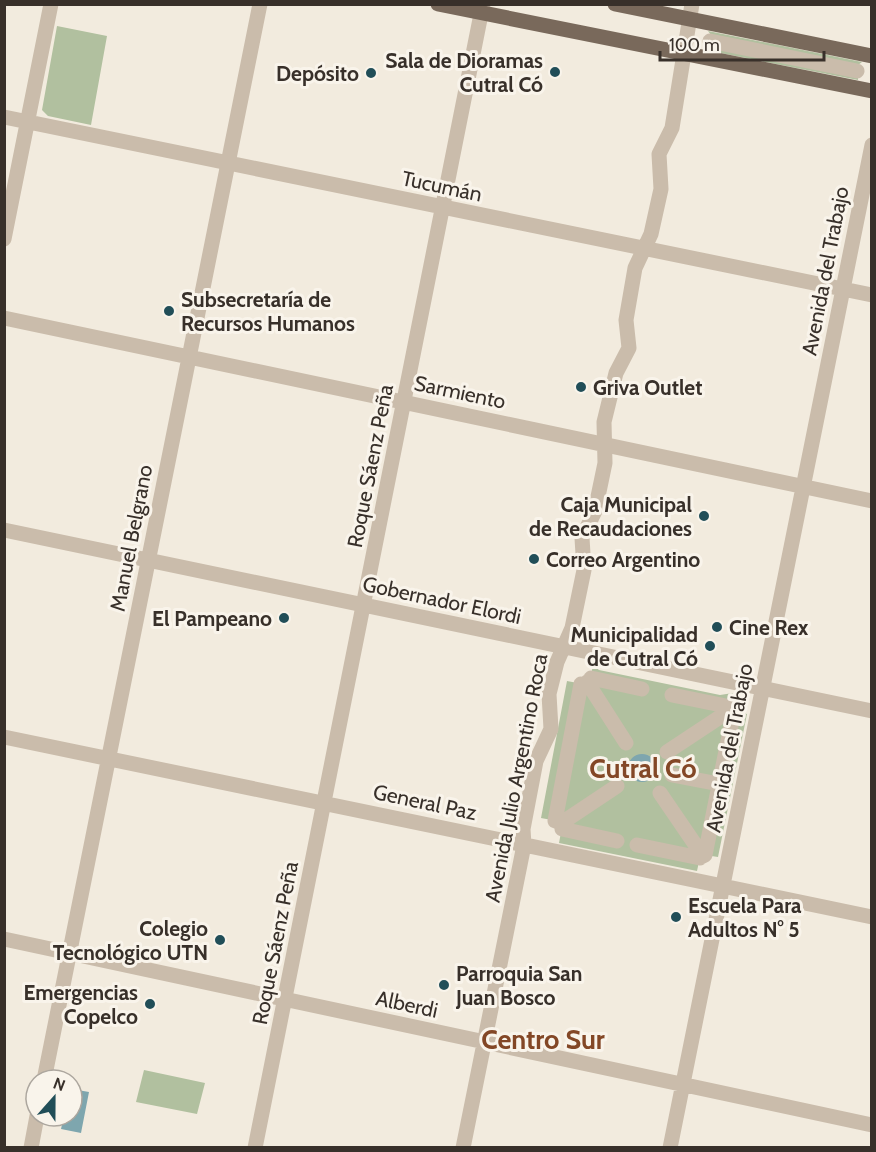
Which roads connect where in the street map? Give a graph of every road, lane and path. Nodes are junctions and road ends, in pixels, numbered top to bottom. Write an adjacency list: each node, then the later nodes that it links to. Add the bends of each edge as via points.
1 (51, 4): 13 (street)
2 (260, 4): 15 (street, Manuel Belgrano)
3 (438, 4): 5 (main road)
4 (615, 4): 6 (main road)
5 (482, 9): 8 (main road); 16 (street, Roque Sáenz Peña)
6 (691, 12): 8 (street, Avenida Julio Argentino Roca); 9 (main road)
7 (710, 41): 10 (street)
8 (682, 53): 11 (main road); 18 (street, Avenida Julio Argentino Roca, via 683,75 672,128 659,154 661,189)
9 (872, 56)
10 (857, 71)
11 (872, 91)
12 (4, 117): 13 (street, Tucumán)
13 (28, 122): 15 (street, Tucumán); 17 (street)
14 (872, 145): 19 (street, Avenida del Trabajo)
15 (228, 163): 16 (street, Tucumán); 22 (street, Manuel Belgrano)
16 (443, 207): 18 (street, Tucumán); 23 (street, Roque Sáenz Peña)
17 (4, 238)
18 (643, 248): 19 (street, Tucumán); 24 (street, Avenida Julio Argentino Roca, via 627,315 629,348 615,376 604,422)
19 (843, 290): 20 (street, Tucumán); 25 (street, Avenida del Trabajo)
20 (872, 295)
21 (4, 318): 22 (street, Sarmiento)
22 (189, 357): 23 (street, Sarmiento); 28 (street, Manuel Belgrano)
23 (404, 402): 24 (street, Sarmiento); 29 (street, Roque Sáenz Peña)
24 (604, 444): 25 (street, Sarmiento); 30 (street, Avenida Julio Argentino Roca, via 605,463 596,506 581,541 583,573 572,628)
25 (803, 486): 26 (street, Sarmiento); 32 (street, Avenida del Trabajo)
26 (872, 501)
27 (4, 531): 28 (street, Gobernador Elordi)
28 (148, 561): 29 (street, Gobernador Elordi); 40 (street, Manuel Belgrano)
29 (363, 605): 30 (street, Gobernador Elordi); 45 (street, Roque Sáenz Peña)
30 (564, 647): 32 (street, Gobernador Elordi); 48 (street, Avenida Julio Argentino Roca, via 549,694 550,729 537,758)
31 (586, 681): 33 (street); 38 (street); 46 (street)
32 (762, 688): 36 (street, Gobernador Elordi); 51 (street, Avenida del Trabajo)
33 (642, 689)
34 (672, 695): 35 (street)
35 (732, 709): 39 (street); 42 (street)
36 (872, 711)
37 (4, 737): 40 (street, General Paz)
38 (626, 743)
39 (667, 752)
40 (109, 758): 45 (street, General Paz); 54 (street, Manuel Belgrano)
41 (672, 775): 42 (street)
42 (719, 784): 50 (street)
43 (617, 786): 46 (street)
44 (660, 793): 50 (street)
45 (324, 803): 48 (street, General Paz); 55 (street, Roque Sáenz Peña)
46 (559, 825): 47 (street)
47 (617, 841)
48 (524, 844): 51 (street, General Paz); 56 (street, Avenida Julio Argentino Roca)
49 (637, 845): 50 (street)
50 (703, 856)
51 (723, 886): 52 (street, General Paz); 58 (street, Avenida del Trabajo)
52 (872, 917)
53 (4, 939): 54 (street, Alberdi)
54 (70, 953): 55 (street, Alberdi); 57 (street, Manuel Belgrano)
55 (285, 999): 56 (street, Alberdi); 62 (street, Roque Sáenz Peña)
56 (484, 1042): 58 (street, Alberdi); 63 (street, Avenida Julio Argentino Roca)
57 (46, 1068)
58 (683, 1085): 59 (street, Alberdi); 64 (street, Avenida del Trabajo)
59 (872, 1125)
60 (35, 1128): 61 (street)
61 (31, 1148)
62 (255, 1148)
63 (463, 1148)
64 (670, 1148)

